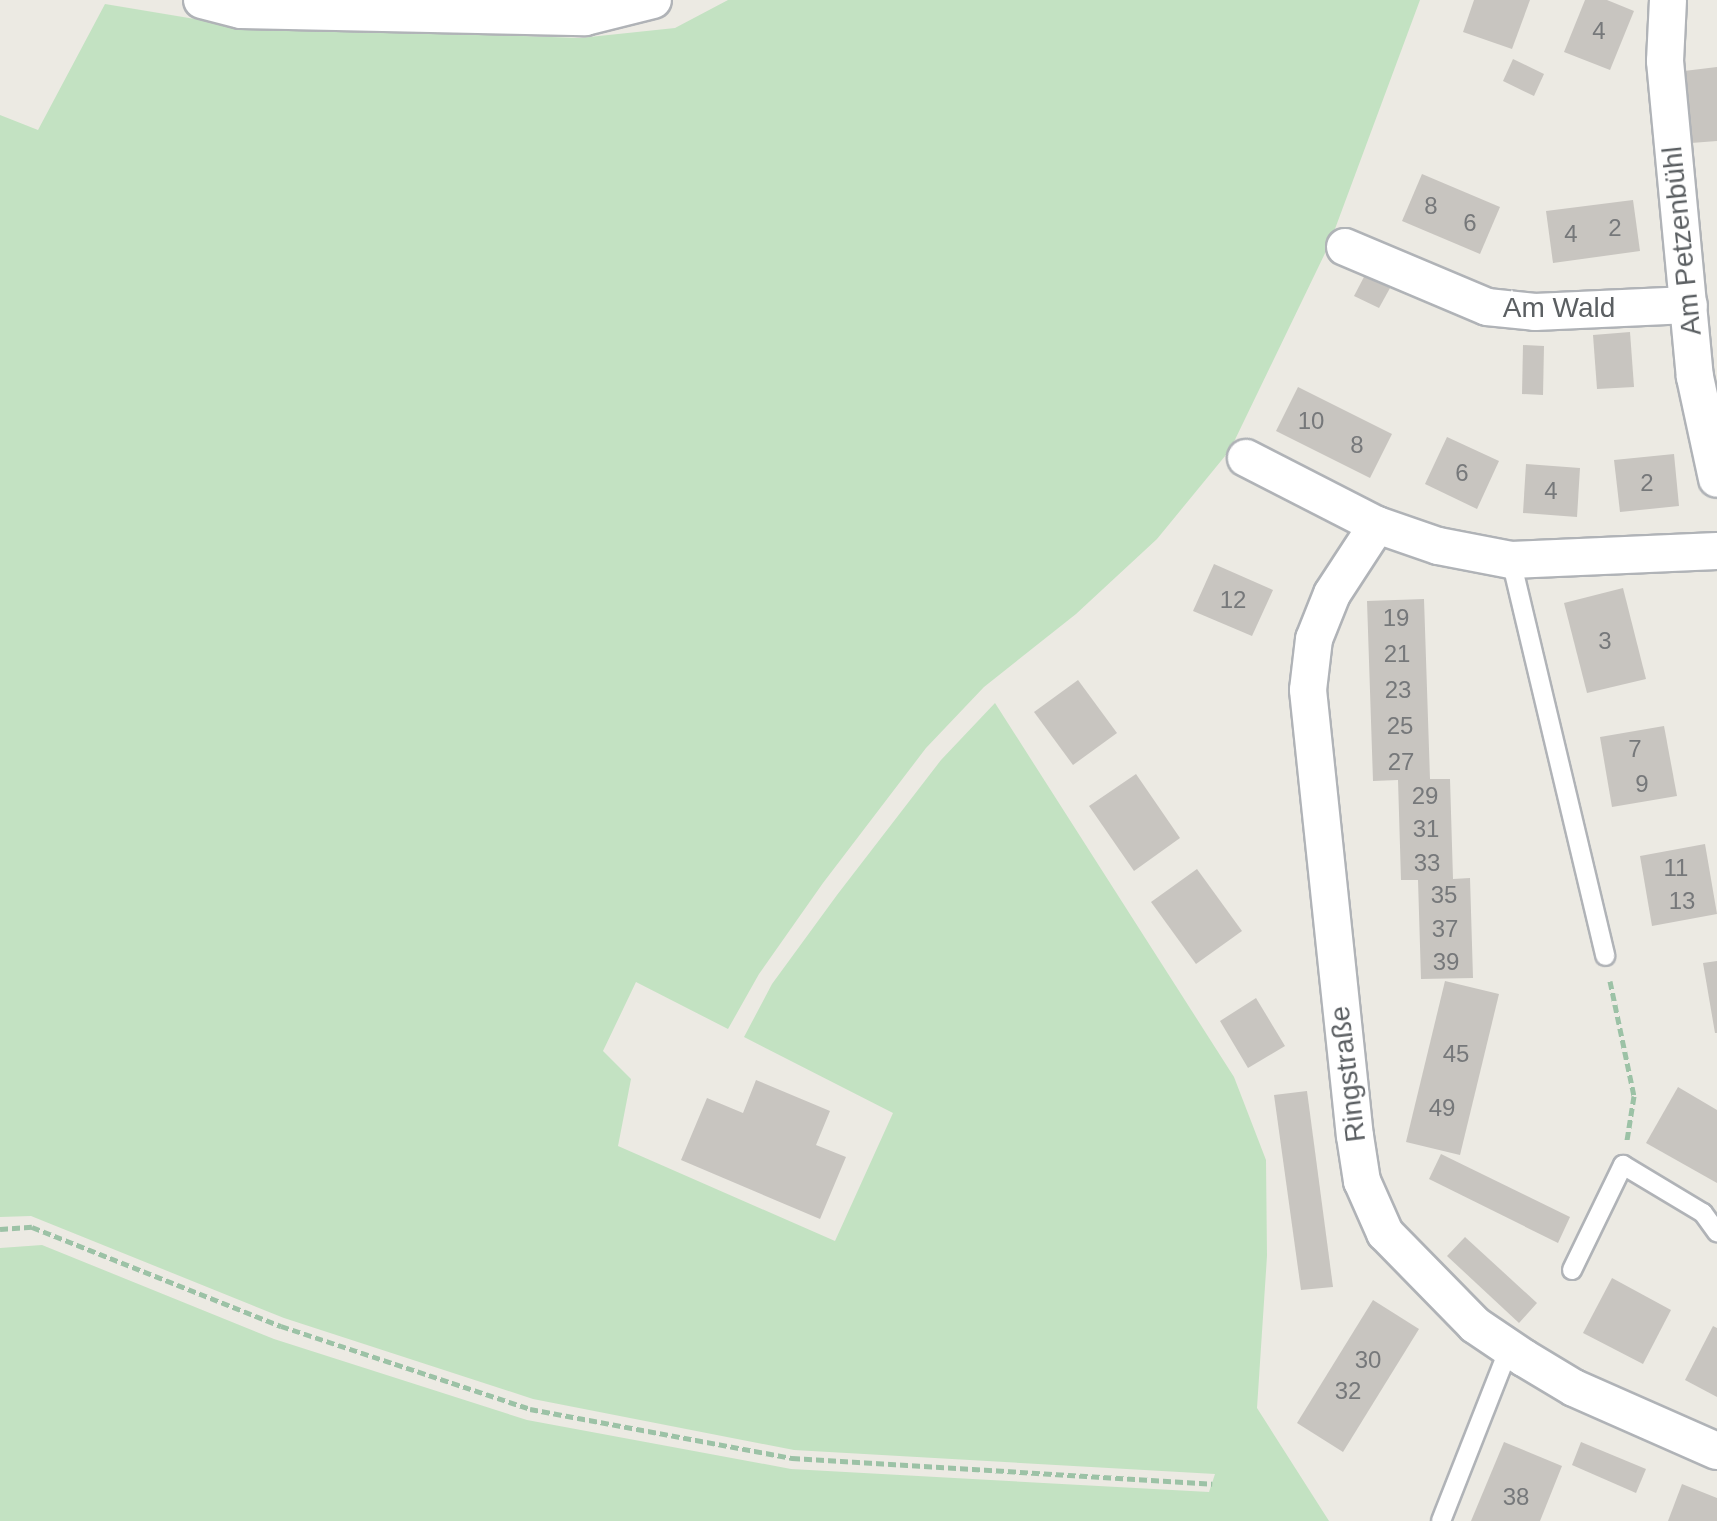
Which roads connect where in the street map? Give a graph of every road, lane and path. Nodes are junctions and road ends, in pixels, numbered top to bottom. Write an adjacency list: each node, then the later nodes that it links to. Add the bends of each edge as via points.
1 (202, 0): 2 (street, via 241,10 585,17)
2 (653, 0)
3 (1668, 0): 5 (street, Am Petzenbühl, via 1665,61)
4 (1345, 247): 5 (street, Am Wald, via 1487,307 1535,312)
5 (1689, 305): 7 (street, Am Petzenbühl, via 1695,377)
6 (1246, 458): 8 (street)
7 (1717, 479)
8 (1377, 525): 10 (street, via 1438,546); 16 (street, Ringstraße, via 1332,594 1314,639 1308,690 1362,1181 1385,1233 1475,1325)
9 (1717, 551): 10 (street)
10 (1511, 560): 11 (lane)
11 (1605, 956): 12 (path, via 1634,1096)
12 (1623, 1165): 14 (lane, via 1703,1213); 15 (lane)
13 (0, 1229): 18 (path, via 32,1227 281,1326 530,1409 792,1458)
14 (1717, 1232)
15 (1572, 1270)
16 (1510, 1346): 17 (street, Ringstraße, via 1574,1388); 19 (lane)
17 (1717, 1451)
18 (1212, 1484)
19 (1441, 1521)

